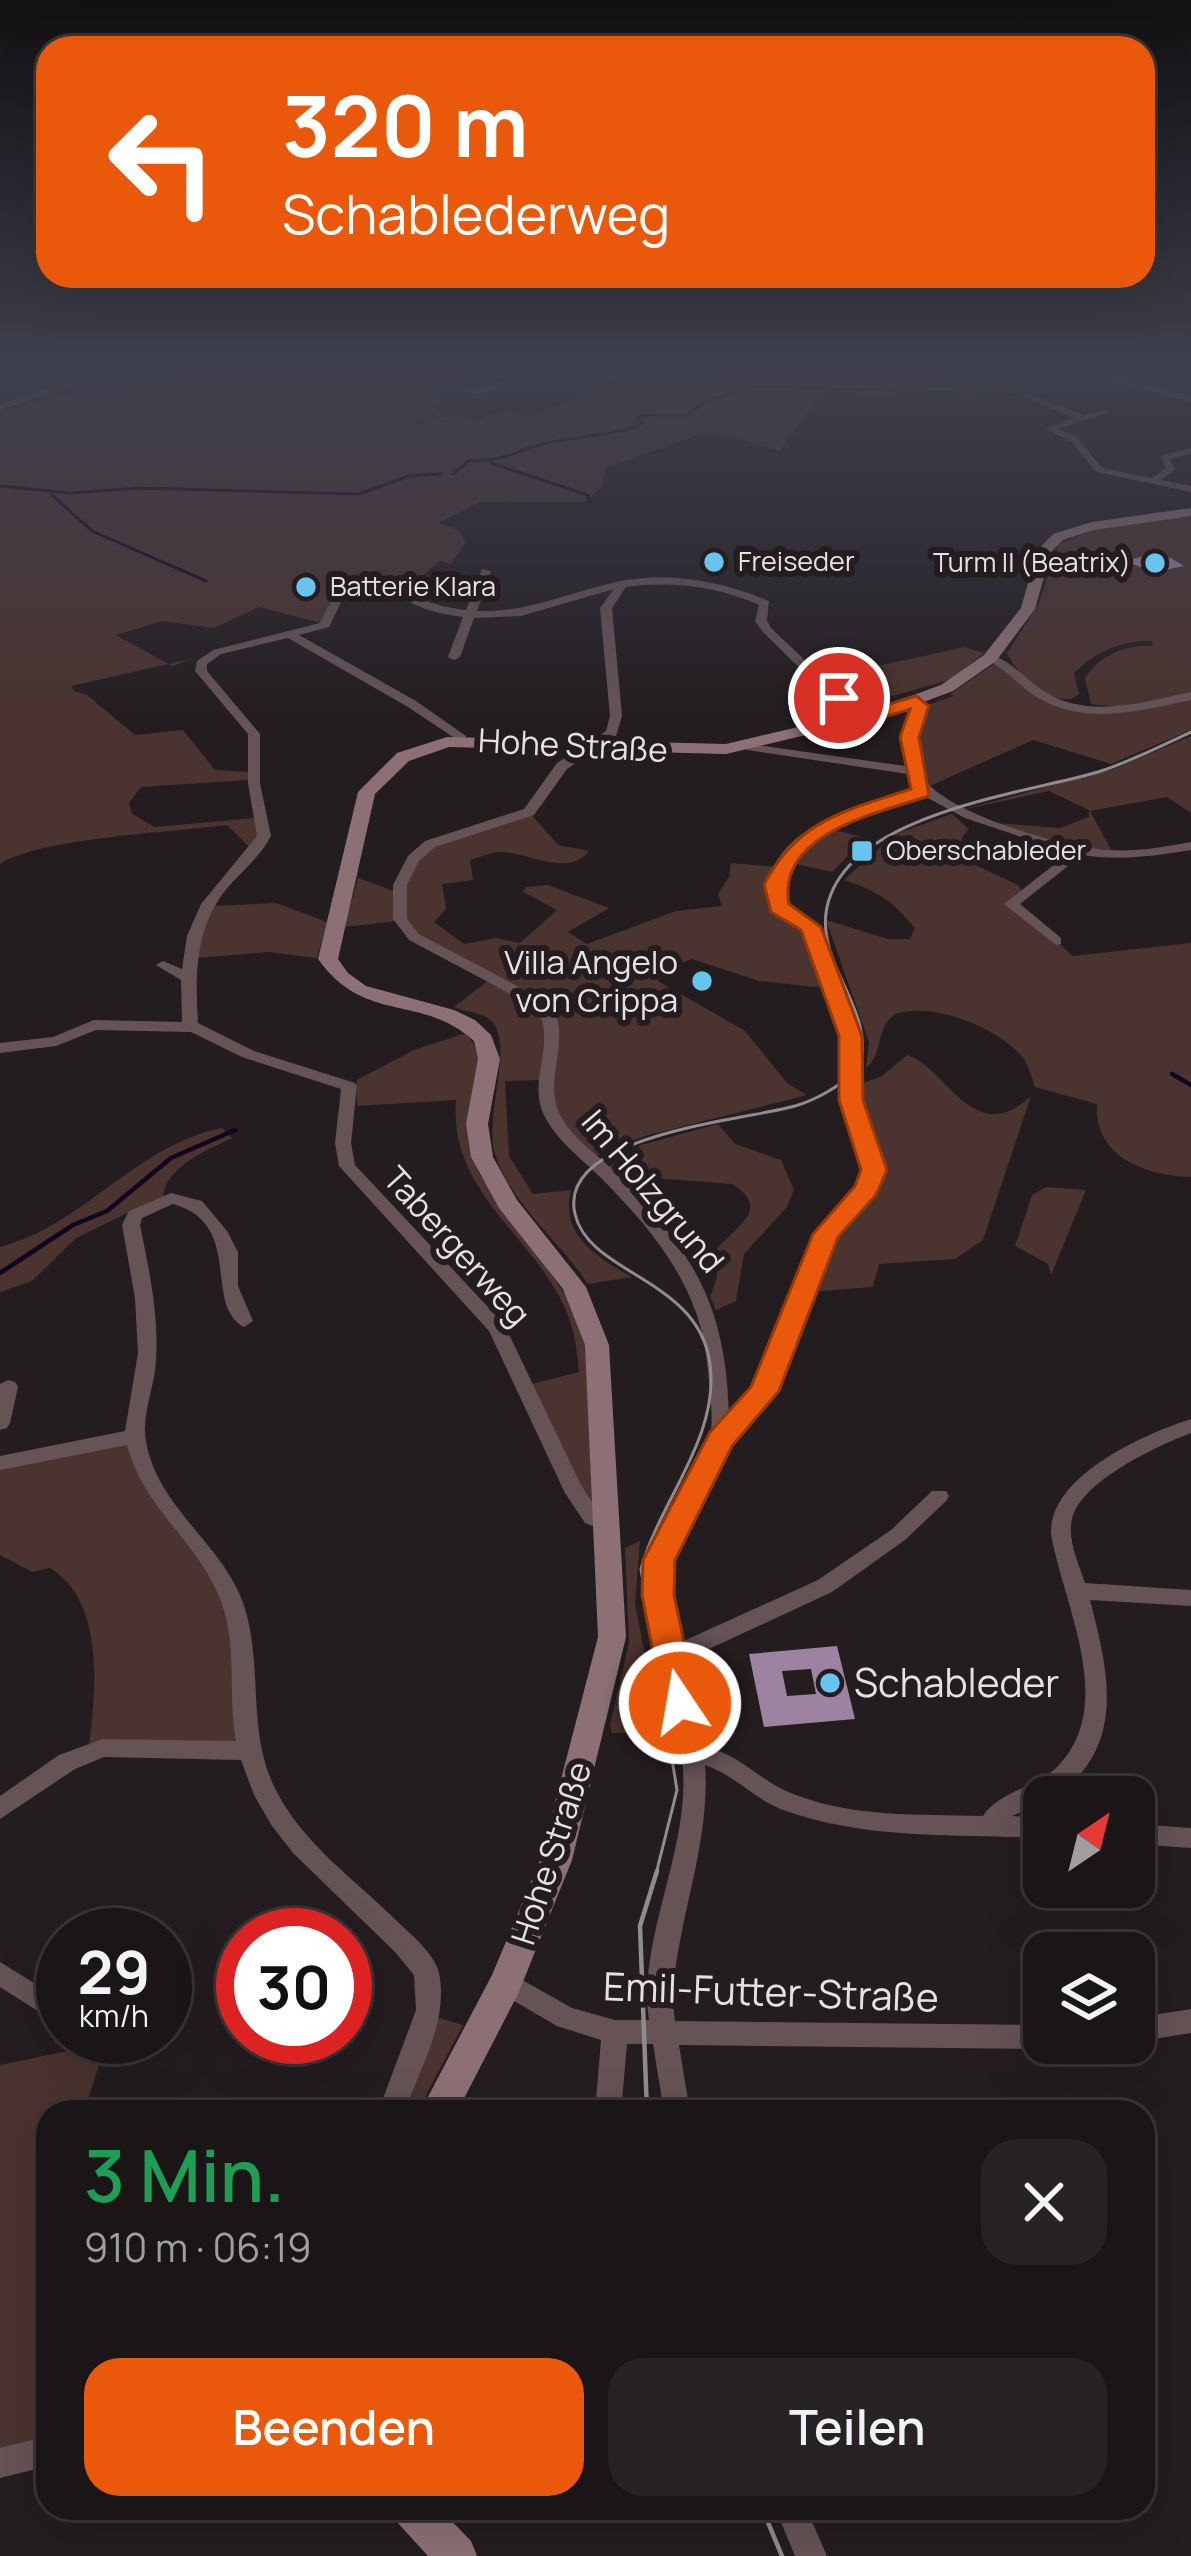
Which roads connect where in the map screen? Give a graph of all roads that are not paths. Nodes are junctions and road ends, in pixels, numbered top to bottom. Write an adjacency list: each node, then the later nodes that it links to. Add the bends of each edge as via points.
1 (1191, 512): 7 (main road, Hohe Straße, via 1092,526 1053,541 1028,609)
2 (486, 571): 4 (street)
3 (606, 592): 4 (street, via 532,613); 10 (street, via 654,579 765,602 767,630 827,688); 13 (street, via 616,722)
4 (470, 614): 5 (street, via 426,605 389,582 358,581 338,593 325,625); 6 (street)
5 (291, 635): 11 (street); 20 (street, via 208,655 201,671 254,734 264,836 203,913)
6 (454, 657)
7 (990, 658): 8 (street, via 1042,695 1076,707 1120,711); 9 (main road, Hohe Straße)
8 (1191, 696)
9 (916, 701): 10 (main road, Hohe Straße); 14 (street)
10 (872, 716): 12 (main road, Hohe Straße)
11 (462, 739): 13 (main road, Hohe Straße); 31 (main road, Hohe Straße, via 404,757 367,792 326,951 336,974 356,988 454,1016 487,1045 477,1124 482,1156 507,1203 574,1287 595,1337)
12 (747, 746): 13 (main road, Hohe Straße); 14 (street)
13 (594, 748): 28 (street, Im Holzgrund, via 563,765 529,812 422,849 406,870 398,911 424,945 512,989 548,1018 553,1042 542,1088 550,1114 647,1220 706,1300 720,1369)
14 (913, 771): 15 (street)
15 (922, 792): 17 (street, via 948,810); 28 (street, via 840,817 790,855 776,878 775,903 810,927 850,1036 851,1100 874,1170 826,1234 764,1391)
16 (1191, 846): 17 (street)
17 (1077, 854): 18 (street, via 1011,904)
18 (1056, 940)
19 (163, 965): 20 (street)
20 (186, 977): 21 (street)
21 (191, 1028): 22 (street, via 94,1024 56,1041); 31 (street, Tabergerweg, via 347,1084 347,1166 497,1328 572,1488 592,1518)
22 (0, 1045)
23 (244, 1321): 27 (street, via 229,1286 229,1252 202,1209 167,1199 135,1215 130,1226 147,1341)
24 (8, 1388): 25 (street)
25 (0, 1423)
26 (1191, 1426): 32 (street, via 1144,1443 1066,1508 1061,1527)
27 (134, 1436): 29 (street); 35 (street, via 152,1485 236,1609)
28 (720, 1440): 34 (street, via 659,1560)
29 (0, 1463)
30 (939, 1496): 34 (street, via 825,1586)
31 (605, 1522): 43 (main road, Hohe Straße, via 608,1667 556,1860)
32 (1077, 1591): 33 (street); 38 (street, via 1100,1688 1094,1731 1059,1781 997,1813)
33 (1191, 1598)
34 (670, 1658): 36 (street)
35 (249, 1751): 37 (street, via 103,1748 67,1762); 50 (street, via 295,1841 426,1971 429,2010)
36 (694, 1755): 38 (street, via 717,1759 779,1799 830,1814); 48 (street, via 690,1837 663,1971)
37 (0, 1810)
38 (991, 1824): 39 (street)
39 (1023, 1826)
40 (1155, 1835): 41 (street)
41 (1191, 1838)
42 (0, 1972): 44 (street)
43 (506, 1983): 47 (street, Emil-Futter-Straße, via 566,2018); 51 (main road, Hohe Straße)
44 (36, 1997)
45 (1191, 2021): 46 (street)
46 (1155, 2027)
47 (615, 2032): 48 (street, Emil-Futter-Straße); 52 (street)
48 (662, 2032): 49 (street, Emil-Futter-Straße); 53 (street)
49 (1023, 2037)
50 (395, 2100)
51 (444, 2100)
52 (609, 2100)
53 (675, 2100)
54 (36, 2454): 55 (street)
55 (0, 2463)
56 (422, 2520): 58 (main road)
57 (795, 2520): 59 (street)
58 (456, 2556)
59 (811, 2556)

